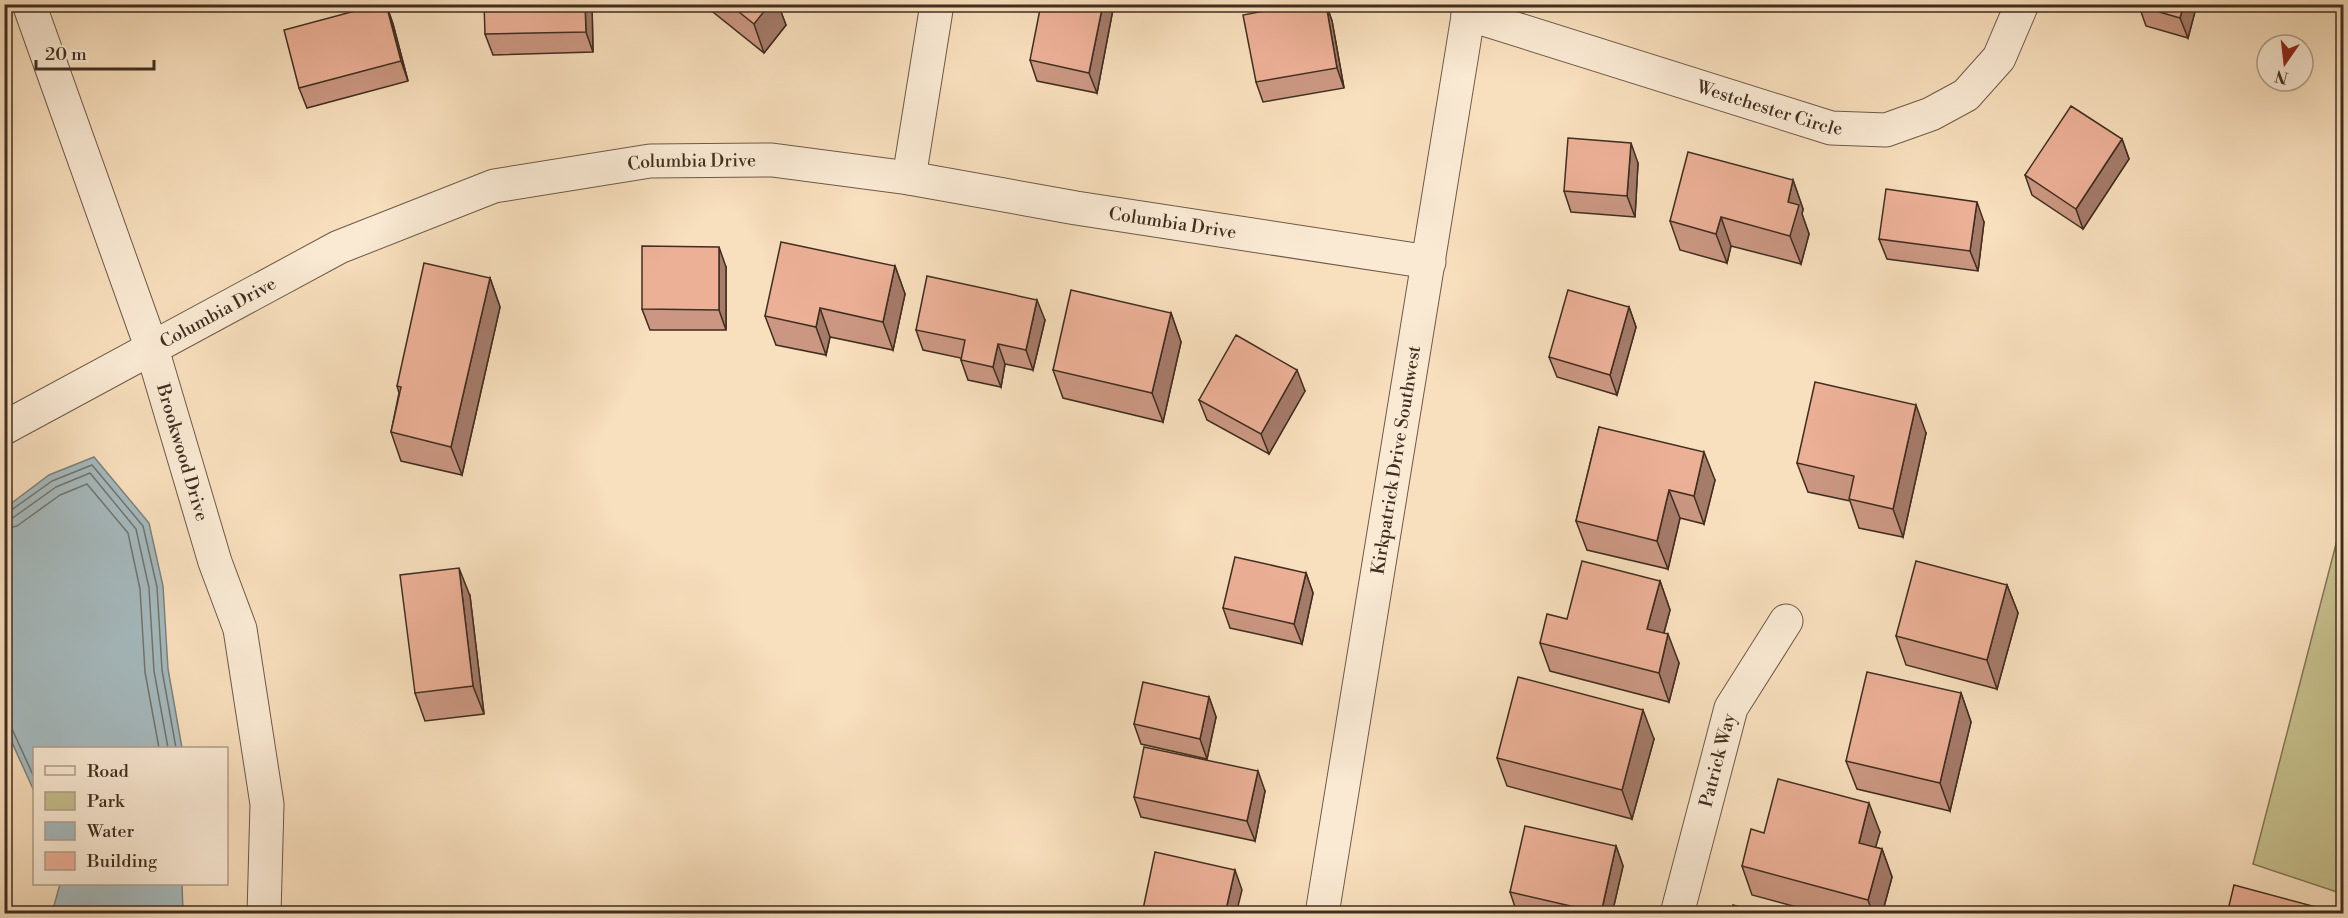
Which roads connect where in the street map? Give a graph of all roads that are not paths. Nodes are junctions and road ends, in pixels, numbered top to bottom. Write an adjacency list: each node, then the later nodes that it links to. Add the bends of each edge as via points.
1 (29, 4): 7 (street, Brookwood Drive)
2 (937, 4): 5 (street)
3 (2022, 4): 4 (street, Westchester Circle, via 2000,58 1966,95 1931,114 1886,130 1831,128)
4 (1469, 9): 6 (street, Kirkpatrick Drive Southwest)
5 (909, 178): 6 (street, Columbia Drive); 7 (street, Columbia Drive, via 772,160 650,161 494,186 339,248)
6 (1429, 262): 11 (street, Kirkpatrick Drive Southwest)
7 (152, 349): 8 (street, Columbia Drive); 10 (street, Brookwood Drive, via 215,562 240,629 267,804)
8 (4, 428)
9 (1786, 621): 12 (street, Patrick Way, via 1731,708)
10 (264, 914)
11 (1323, 914)
12 (1677, 914)

